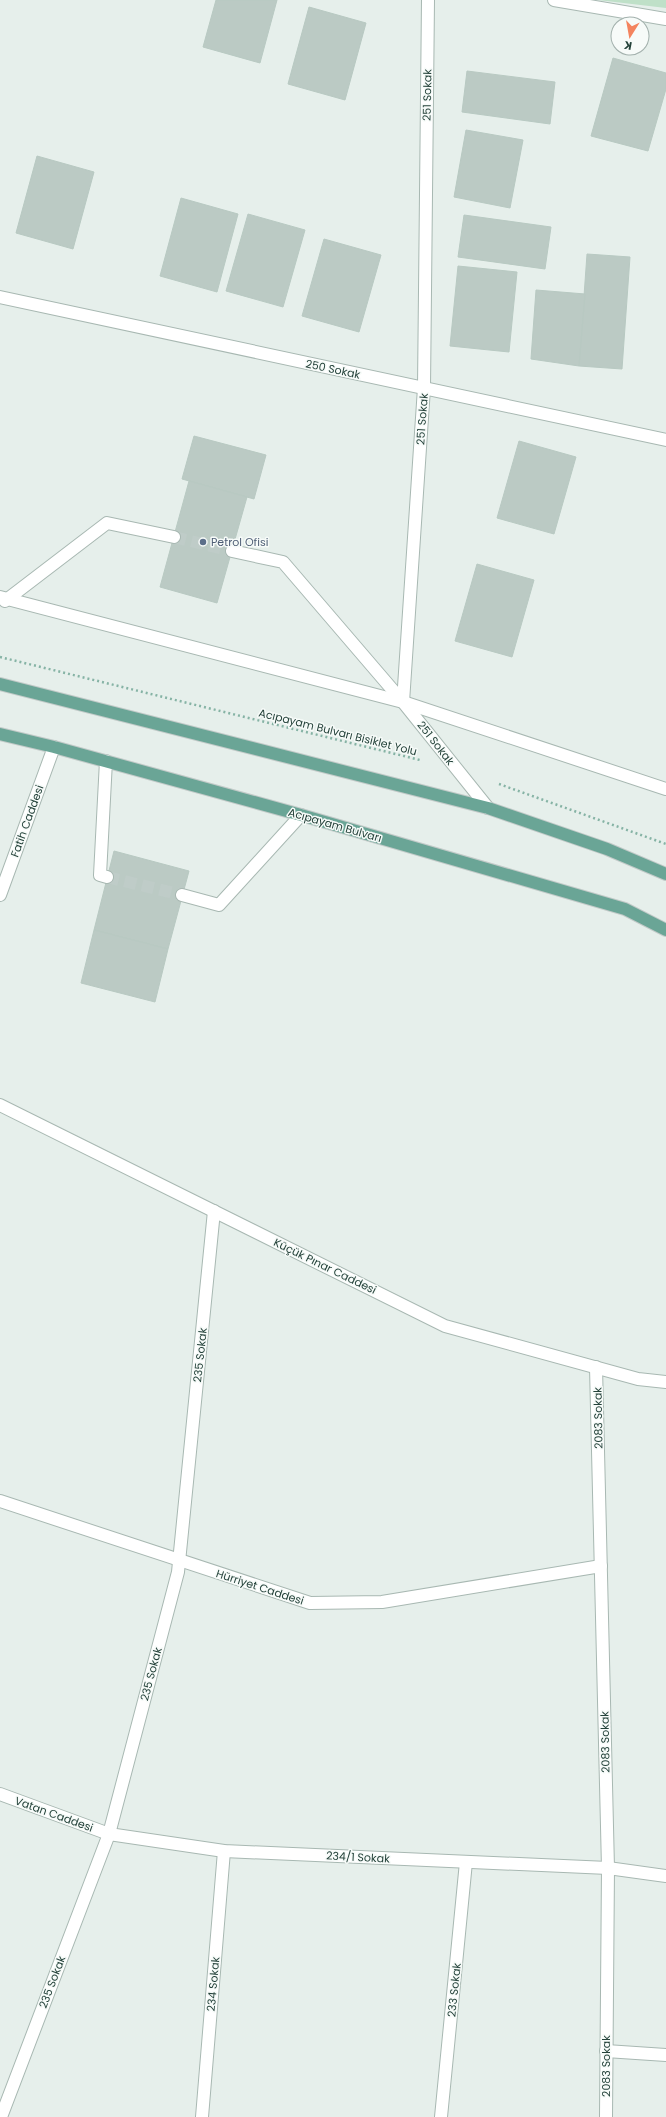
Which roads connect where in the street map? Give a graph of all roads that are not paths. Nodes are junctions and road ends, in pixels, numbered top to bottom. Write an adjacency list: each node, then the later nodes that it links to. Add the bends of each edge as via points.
1 (428, 0): 5 (street, 251 Sokak)
2 (554, 0): 3 (street)
3 (666, 19)
4 (0, 297): 5 (street, 250 Sokak)
5 (424, 388): 6 (street, 250 Sokak); 11 (street, 251 Sokak)
6 (666, 440)
7 (174, 537): 9 (street, via 107,523)
8 (232, 551): 11 (street, via 283,562)
9 (3, 600): 11 (street)
10 (0, 684): 16 (main road)
11 (403, 702): 15 (street); 16 (street, 251 Sokak)
12 (0, 734): 13 (main road, Acıpayam Bulvarı)
13 (54, 747): 14 (main road, Acıpayam Bulvarı); 20 (street, Fatih Caddesi)
14 (106, 761): 17 (main road, Acıpayam Bulvarı); 19 (street, via 100,874)
15 (666, 789)
16 (488, 808): 18 (main road, via 608,849)
17 (301, 815): 21 (street, via 219,905); 22 (main road, Acıpayam Bulvarı, via 625,909)
18 (666, 874)
19 (108, 876)
20 (0, 895)
21 (182, 895)
22 (666, 930)
23 (0, 1105): 24 (street, Küçük Pınar Caddesi)
24 (214, 1211): 25 (street, Küçük Pınar Caddesi, via 445,1326); 28 (street, 235 Sokak)
25 (596, 1368): 26 (street, Küçük Pınar Caddesi, via 638,1379); 29 (street, 2083 Sokak)
26 (666, 1382)
27 (0, 1501): 28 (street, Hürriyet Caddesi)
28 (179, 1560): 29 (street, Hürriyet Caddesi, via 310,1603 382,1602); 31 (street, 235 Sokak, via 178,1572)
29 (601, 1566): 34 (street, 2083 Sokak)
30 (0, 1794): 31 (street, Vatan Caddesi)
31 (109, 1834): 32 (street, 234/1 Sokak); 38 (street, 235 Sokak)
32 (224, 1851): 33 (street, 234/1 Sokak); 39 (street, 234 Sokak)
33 (466, 1862): 34 (street, 234/1 Sokak); 40 (street, 233 Sokak)
34 (608, 1868): 35 (street, 234/1 Sokak); 36 (street, 2083 Sokak)
35 (666, 1876)
36 (606, 2051): 37 (street); 41 (street, 2083 Sokak)
37 (666, 2055)
38 (1, 2117)
39 (202, 2117)
40 (441, 2117)
41 (606, 2117)

